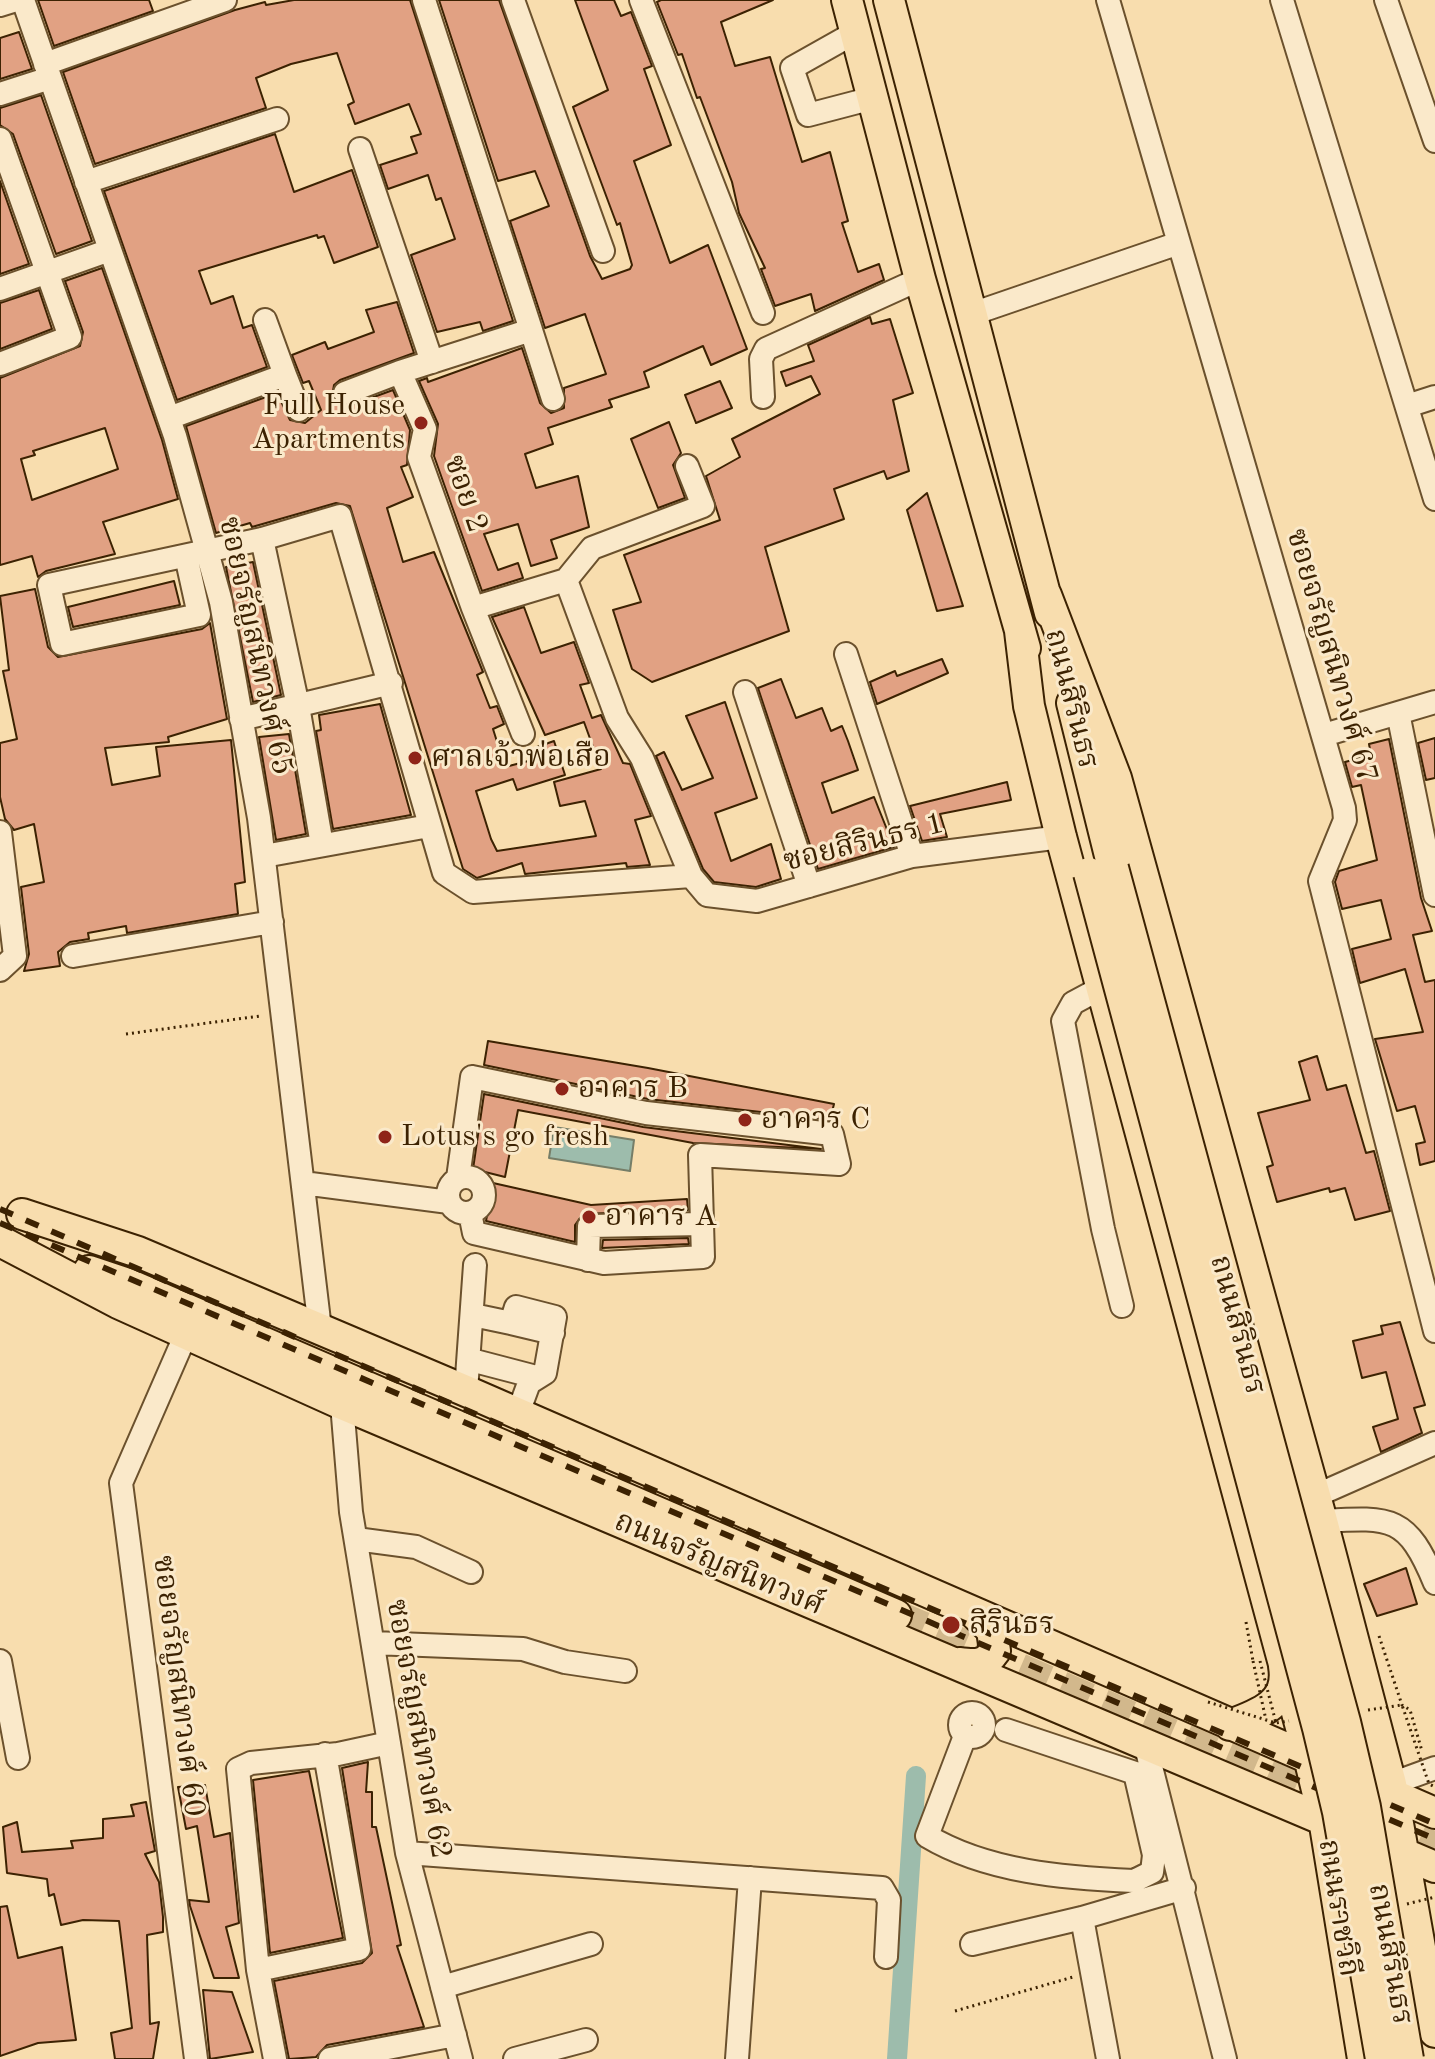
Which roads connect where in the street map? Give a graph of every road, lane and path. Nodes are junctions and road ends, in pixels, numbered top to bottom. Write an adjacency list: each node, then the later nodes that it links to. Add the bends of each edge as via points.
1 (16, 0): 12 (street)
2 (23, 0): 14 (street, ซอยจรัญสนิทวงศ์ 65)
3 (225, 0): 14 (street)
4 (424, 0): 32 (street)
5 (513, 0): 25 (street)
6 (641, 0): 29 (street)
7 (847, 0): 13 (main road, ถนนสิรินธร)
8 (889, 0): 30 (main road, ถนนสิรินธร)
9 (1108, 0): 23 (street, ซอยจรัญสนิทวงศ์ 67)
10 (1282, 0): 41 (street)
11 (1386, 0): 19 (street)
12 (0, 5)
13 (856, 32): 16 (main road, ถนนสิรินธร); 16 (street, via 792,68 808,115)
14 (48, 71): 15 (street); 21 (street, ซอยจรัญสนิทวงศ์ 65)
15 (0, 94)
16 (873, 98): 27 (main road, ถนนสิรินธร)
17 (277, 119): 21 (street)
18 (0, 139): 22 (street)
19 (1435, 141)
20 (360, 149): 33 (street)
21 (86, 182): 24 (street, ซอยจรัญสนิทวงศ์ 65)
22 (8, 189): 26 (street)
23 (1179, 243): 30 (street); 62 (street, ซอยจรัญสนิทวงศ์ 67)
24 (110, 250): 26 (street); 43 (street, ซอยจรัญสนิทวงศ์ 65)
25 (603, 251)
26 (47, 272): 28 (street); 34 (street, via 70,337)
27 (920, 279): 38 (street, via 766,349 761,359); 53 (main road, ถนนสิรินธร)
28 (0, 289)
29 (763, 313)
30 (972, 314): 49 (main road, ถนนสิรินธร)
31 (265, 320): 36 (street)
32 (531, 330): 33 (street); 40 (street)
33 (432, 362): 35 (street)
34 (0, 364)
35 (400, 372): 37 (street); 50 (street, ซอย 2, via 425,429 419,457)
36 (285, 375): 42 (street); 43 (street)
37 (345, 393)
38 (763, 397)
39 (1435, 397): 41 (street)
40 (553, 399)
41 (1407, 406): 45 (street)
42 (299, 410)
43 (169, 418): 47 (street, ซอยจรัญสนิทวงศ์ 65)
44 (687, 466): 48 (street, via 703,506 592,548)
45 (1435, 499)
46 (262, 539): 47 (street); 55 (street, via 340,516); 58 (street)
47 (197, 553): 51 (street, ซอยจรัญสนิทวงศ์ 65); 52 (street); 52 (street, via 49,585 62,644)
48 (566, 580): 50 (street); 70 (street, via 617,718 642,758)
49 (1046, 595): 69 (main road, ถนนสิรินธร); 98 (main road, ถนนสิรินธร, via 1116,778)
50 (473, 608): 61 (street, ซอย 2)
51 (222, 612): 52 (street); 60 (street, ซอยจรัญสนิทวงศ์ 65)
52 (199, 615)
53 (1020, 631): 65 (main road, ถนนสิรินธร, via 1029,706); 69 (main road, ถนนสิรินธร)
54 (846, 654): 68 (street)
55 (391, 683): 58 (street); 63 (street)
56 (745, 692): 71 (street)
57 (1435, 702): 59 (street)
58 (298, 706): 60 (street); 66 (street)
59 (1398, 713): 62 (street); 72 (street)
60 (241, 719): 67 (street, ซอยจรัญสนิทวงศ์ 65)
61 (523, 734)
62 (1324, 735): 91 (street, ซอยจรัญสนิทวงศ์ 67, via 1345,820 1320,881)
63 (429, 826): 66 (street); 70 (street, via 444,873 473,892)
64 (0, 832): 75 (street, via 15,956)
65 (1061, 837): 68 (street, ซอยสิรินธร 1); 76 (main road, ถนนสิรินธร)
66 (322, 845): 67 (street)
67 (264, 856): 73 (street, ซอยจรัญสนิทวงศ์ 65)
68 (912, 856): 71 (street, ซอยสิรินธร 1)
69 (1101, 870): 151 (main road, ถนนสิรินธร, bridge, via 1338,1812); 152 (main road, ถนนสิรินธร, bridge, via 1345,1722 1365,1807)
70 (691, 876): 71 (street, ซอยสิรินธร 1, via 707,895 757,901)
71 (809, 886)
72 (1435, 895)
73 (272, 922): 74 (street); 77 (street, ซอยจรัญสนิทวงศ์ 65)
74 (73, 956)
75 (0, 970)
76 (1101, 988): 88 (street, via 1073,1003 1063,1021); 100 (main road, ถนนสิรินธร)
77 (284, 1013): 78 (path); 80 (street, ซอยจรัญสนิทวงศ์ 65)
78 (126, 1034)
79 (458, 1178): 81 (street, via 448,1191); 83 (street, via 475,1179 483,1189 480,1206); 84 (street, via 472,1077 646,1113 832,1134 839,1164 700,1155)
80 (303, 1183): 81 (street); 90 (street, ซอยจรัญสนิทวงศ์ 65)
81 (449, 1202): 83 (street, via 457,1211)
82 (11, 1209): 85 (main road, ถนนจรัญสนิทวงศ์, via 134,1269 899,1607 128,1284); 90 (main road, ถนนจรัญสนิทวงศ์, via 138,1252)
83 (470, 1213): 86 (street, via 474,1233)
84 (703, 1224): 86 (street, via 589,1226); 86 (street, via 703,1257)
85 (5, 1243): 92 (main road, ถนนจรัญสนิทวงศ์)
86 (588, 1260)
87 (475, 1265): 89 (street)
88 (1122, 1306)
89 (473, 1315): 93 (street); 94 (street, via 511,1323 516,1307 555,1317 545,1373)
90 (320, 1329): 95 (main road, ถนนจรัญสนิทวงศ์)
91 (1435, 1331)
92 (186, 1334): 96 (main road, ถนนจรัญสนิทวงศ์); 142 (street, ซอยจรัญสนิทวงศ์ 60, via 121,1483)
93 (471, 1360): 94 (street); 95 (street)
94 (536, 1377): 97 (street)
95 (466, 1391): 97 (main road, ถนนจรัญสนิทวงศ์)
96 (342, 1404): 102 (street, ซอยจรัญสนิทวงศ์ 62); 110 (main road, ถนนจรัญสนิทวงศ์)
97 (518, 1413): 105 (main road, ถนนจรัญสนิทวงศ์)
98 (1300, 1440): 100 (main road, via 1282,1478 1267,1482 1252,1475); 101 (main road, ถนนสิรินธร)
99 (1435, 1443): 101 (street)
100 (1226, 1448): 108 (main road, ถนนสิรินธร)
101 (1319, 1508): 104 (street, via 1400,1526 1414,1540); 123 (main road, ถนนสิรินธร)
102 (356, 1539): 103 (street, via 416,1547); 107 (street, ซอยจรัญสนิทวงศ์ 62)
103 (471, 1572)
104 (1435, 1583)
105 (968, 1609): 110 (main road, via 992,1630 995,1651 979,1665); 115 (main road, ถนนจรัญสนิทวงศ์)
106 (1380, 1637): 122 (path)
107 (373, 1643): 111 (street, via 523,1649); 117 (street, ซอยจรัญสนิทวงศ์ 62)
108 (1265, 1657): 113 (path, bridge); 114 (path, bridge); 115 (main road, via 1286,1680 1279,1698 1264,1712); 120 (main road, ถนนสิรินธร)
109 (0, 1661): 121 (street)
110 (959, 1663): 112 (main road, ถนนจรัญสนิทวงศ์)
111 (625, 1671)
112 (1020, 1689): 116 (street); 118 (main road, ถนนจรัญสนิทวงศ์)
113 (1266, 1720)
114 (1276, 1723)
115 (1230, 1725): 120 (main road, ถนนจรัญสนิทวงศ์)
116 (1006, 1730): 116 (street, via 974,1730 927,1836 950,1850 1005,1867 1128,1881 1152,1872 1154,1855 1135,1773)
117 (389, 1743): 119 (street); 126 (street, ซอยจรัญสนิทวงศ์ 62)
118 (1145, 1743): 125 (main road, ถนนจรัญสนิทวงศ์); 130 (street)
119 (325, 1754): 135 (street, via 238,1769); 135 (street, via 359,1949)
120 (1309, 1757): 123 (main road, ถนนจรัญสนิทวงศ์); 125 (main road, ถนนราชวิถี)
121 (18, 1758)
122 (1427, 1768): 123 (street)
123 (1392, 1790): 124 (main road, ถนนจรัญสนิทวงศ์); 127 (main road, ถนนสิรินธร)
124 (1435, 1813)
125 (1324, 1819): 127 (main road, ถนนจรัญสนิทวงศ์); 150 (main road, ถนนราชวิถี)
126 (407, 1853): 129 (street); 137 (street, ซอยจรัญสนิทวงศ์ 62)
127 (1404, 1854): 128 (main road, ถนนจรัญสนิทวงศ์); 139 (main road)
128 (1435, 1867)
129 (750, 1878): 134 (street, via 882,1888 889,1900); 147 (street)
130 (1184, 1888): 131 (street); 149 (street)
131 (1082, 1918): 133 (street); 136 (street)
132 (591, 1944): 137 (street)
133 (972, 1944)
134 (886, 1957)
135 (258, 1970): 143 (street)
136 (1092, 1972): 138 (path); 148 (street)
137 (442, 1987): 140 (street, ซอยจรัญสนิทวงศ์ 62)
138 (955, 2011)
139 (1435, 2032)
140 (455, 2035): 144 (street); 145 (street, ซอยจรัญสนิทวงศ์ 62)
141 (586, 2040): 146 (street)
142 (196, 2059)
143 (275, 2059)
144 (330, 2059)
145 (461, 2059)
146 (515, 2059)
147 (737, 2059)
148 (1108, 2059)
149 (1225, 2059)
150 (1363, 2059)
151 (1381, 2059)
152 (1408, 2059)

